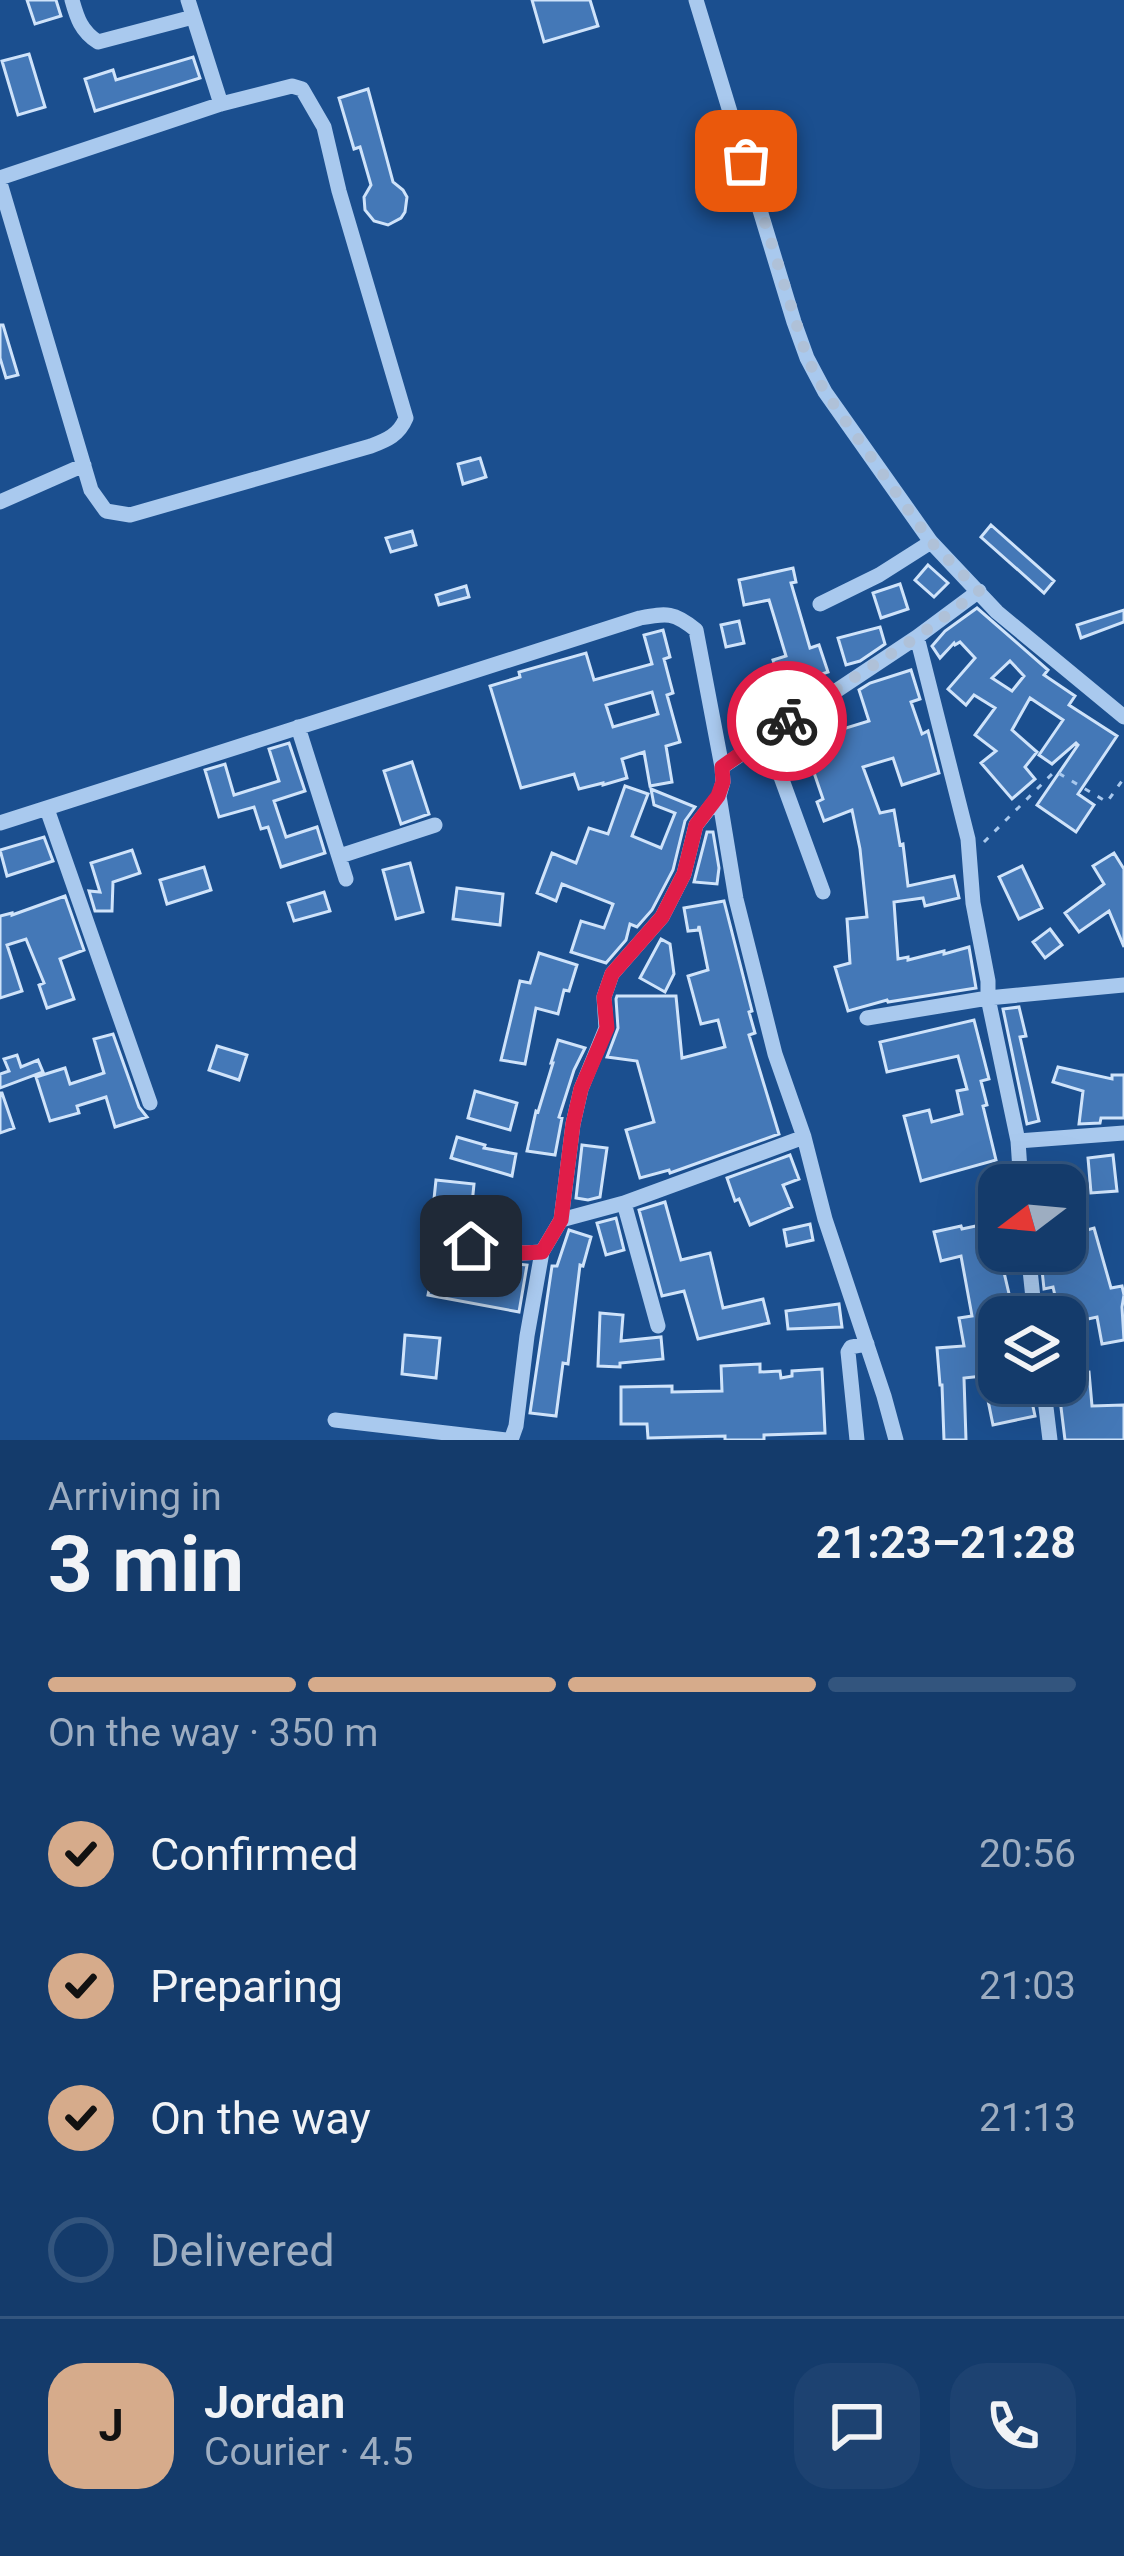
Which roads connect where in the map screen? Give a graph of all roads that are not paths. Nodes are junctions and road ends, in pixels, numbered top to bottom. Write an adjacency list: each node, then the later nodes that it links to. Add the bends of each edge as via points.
1 (72, 0): 3 (street, via 98,42)
2 (696, 0): 8 (street, via 807,358)
3 (190, 8): 4 (street)
4 (221, 104): 5 (street); 6 (street, via 292,86 313,103 406,418 392,438 371,446 130,514 106,511)
5 (0, 180): 6 (street)
6 (84, 465): 7 (street)
7 (0, 502)
8 (931, 542): 9 (street); 10 (street)
9 (979, 591): 11 (street); 12 (street)
10 (820, 604)
11 (917, 637): 14 (street); 24 (street, via 968,839)
12 (1124, 717)
13 (298, 727): 15 (street, via 667,613 696,630); 17 (street); 20 (street)
14 (766, 736): 15 (street); 22 (street)
15 (722, 767): 16 (street)
16 (718, 796): 28 (street, via 775,1054); 32 (street, via 696,825 662,917 612,974 607,1028 573,1124)
17 (47, 809): 18 (street); 26 (street)
18 (0, 823)
19 (435, 826): 20 (street)
20 (340, 856): 21 (street)
21 (346, 879)
22 (823, 892)
23 (1124, 985): 24 (street)
24 (988, 998): 25 (street); 29 (street)
25 (868, 1018)
26 (150, 1103)
27 (1124, 1133): 29 (street)
28 (804, 1137): 31 (street); 36 (street)
29 (1018, 1141): 30 (street)
30 (1020, 1164)
31 (624, 1203): 32 (street); 35 (street)
32 (561, 1220): 34 (street)
33 (471, 1246): 34 (street)
34 (542, 1252): 39 (street)
35 (658, 1326)
36 (867, 1344): 40 (street, via 848,1352); 41 (street)
37 (1046, 1404): 42 (street)
38 (334, 1420): 39 (street)
39 (508, 1440)
40 (857, 1440)
41 (896, 1440)
42 (1050, 1440)

